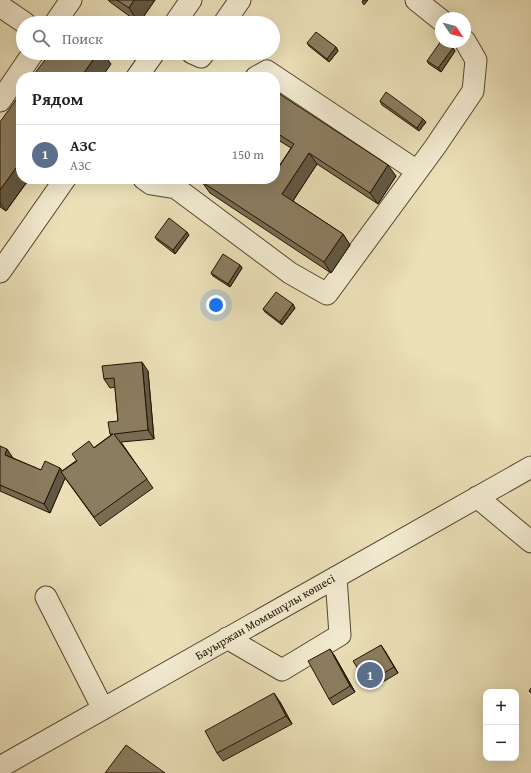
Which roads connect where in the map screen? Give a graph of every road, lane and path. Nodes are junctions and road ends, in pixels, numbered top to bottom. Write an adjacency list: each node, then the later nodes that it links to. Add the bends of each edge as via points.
1 (71, 0): 7 (street)
2 (191, 0): 8 (street)
3 (240, 0): 9 (street)
4 (416, 0): 6 (street)
5 (0, 6): 10 (street)
6 (435, 15)
7 (59, 16)
8 (180, 16)
9 (229, 16)
10 (16, 17)
11 (469, 48): 19 (street, via 476,60 473,91)
12 (29, 60): 14 (street)
13 (149, 60): 15 (street)
14 (20, 72)
15 (141, 72)
16 (16, 78): 18 (street)
17 (280, 80): 19 (street)
18 (0, 100)
19 (418, 171): 22 (street, via 327,294 290,274)
20 (61, 184): 23 (street)
21 (151, 184): 22 (street)
22 (179, 184)
23 (4, 260)
24 (531, 467): 25 (street, Бауыржан Момышұлы көшесі)
25 (477, 497): 26 (street); 27 (street, Бауыржан Момышұлы көшесі)
26 (531, 542)
27 (336, 577): 29 (street, Бауыржан Момышұлы көшесі); 29 (street, via 340,635 282,670)
28 (46, 597): 30 (street)
29 (227, 638): 30 (street, Бауыржан Момышұлы көшесі)
30 (102, 709): 31 (street, Бауыржан Момышұлы көшесі)
31 (0, 767)

